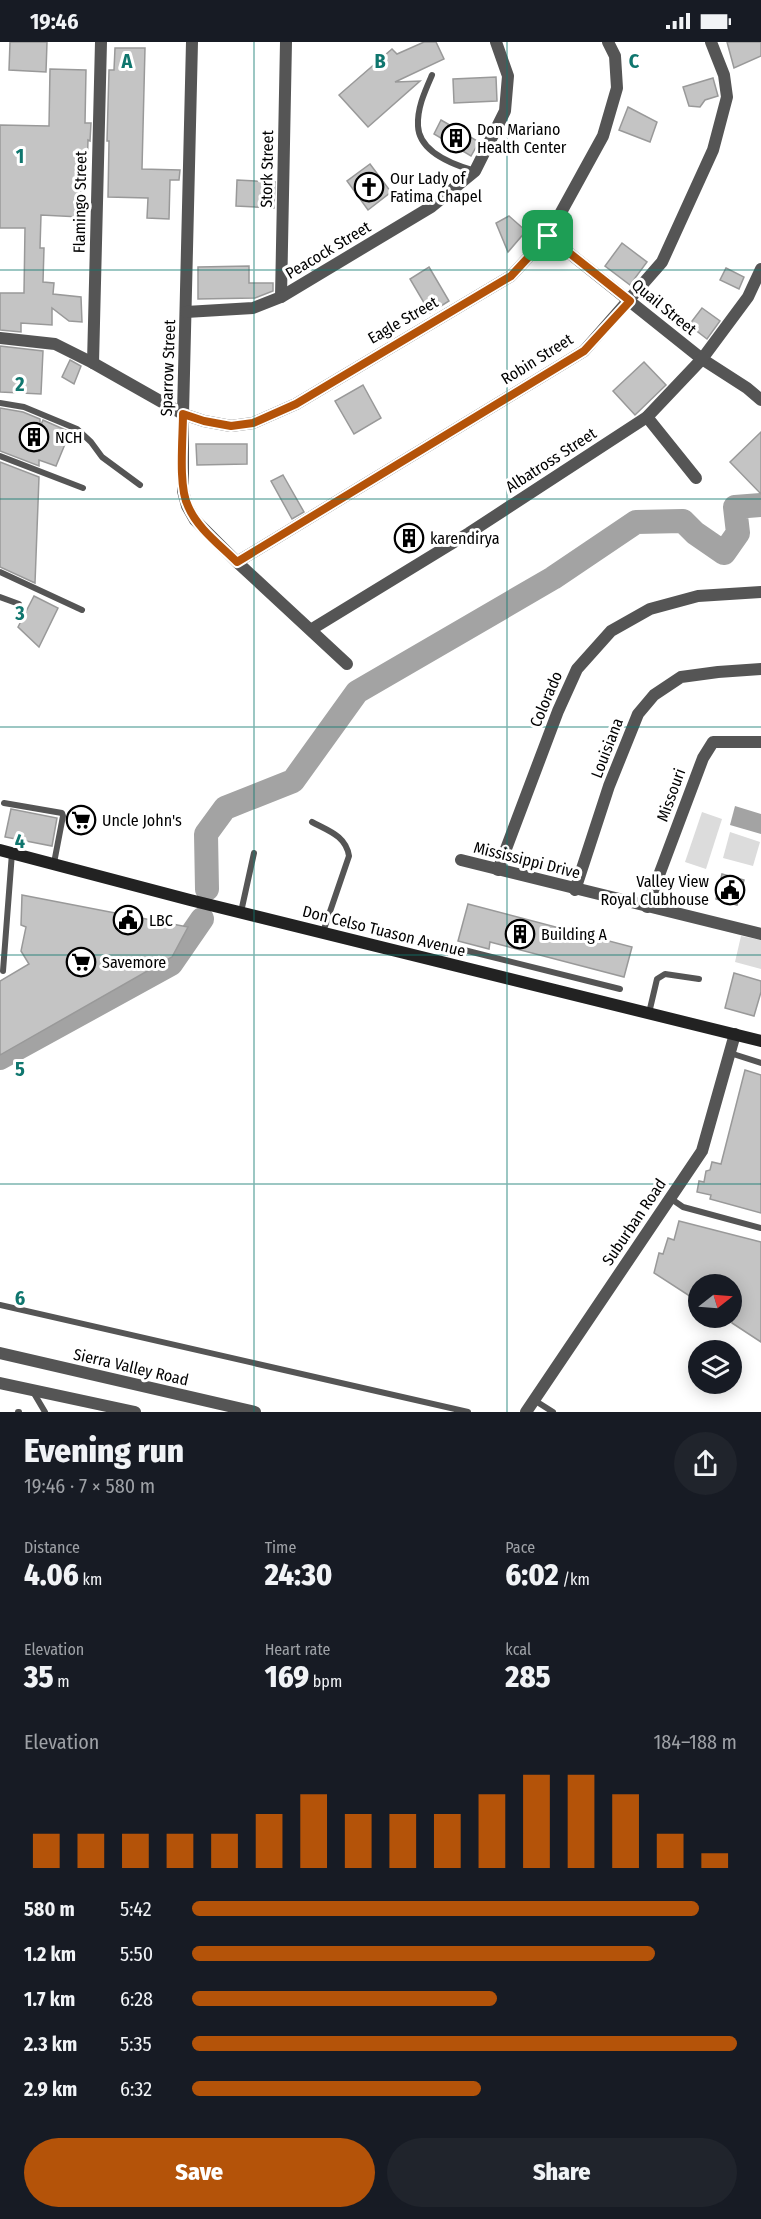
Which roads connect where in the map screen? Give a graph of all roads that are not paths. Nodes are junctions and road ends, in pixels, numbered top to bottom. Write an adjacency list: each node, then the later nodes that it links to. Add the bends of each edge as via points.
1 (101, 42): 16 (street, Flamingo Street)
2 (192, 42): 13 (street, Sparrow Street)
3 (286, 42): 11 (street, Stork Street)
4 (496, 42): 8 (street, Peacock Street, via 508,76 505,111)
5 (608, 42): 9 (street, Eagle Street, via 615,56 617,88 603,136)
6 (711, 42): 12 (street, Robin Street, via 724,75 727,97 712,150 662,262)
7 (432, 75): 8 (lane, via 420,108 418,129 429,149)
8 (475, 171): 11 (street, Peacock Street, via 431,207)
9 (548, 236): 12 (street, Quail Street); 19 (street, Eagle Street, via 511,276 296,404 253,423 231,426)
10 (761, 268): 15 (street, Albatross Street, via 748,297)
11 (281, 297): 13 (street, Peacock Street, via 253,308)
12 (630, 301): 15 (street, Quail Street); 25 (street, Robin Street, via 584,351)
13 (186, 312): 19 (street, Sparrow Street)
14 (0, 338): 16 (street, Eagle Street, via 55,344)
15 (702, 359): 17 (street, Quail Street); 20 (street, Albatross Street)
16 (93, 363): 19 (street, Eagle Street)
17 (761, 400)
18 (0, 404): 23 (lane, via 24,407 77,429 102,457)
19 (183, 414): 25 (street, Sparrow Street, via 183,491 187,506 195,520)
20 (647, 417): 22 (street); 31 (street, Albatross Street)
21 (0, 456): 24 (lane)
22 (696, 478)
23 (140, 485)
24 (83, 488)
25 (237, 562): 31 (street, Sparrow Street)
26 (0, 572): 30 (lane)
27 (761, 592): 41 (street, Colorado, via 698,596 650,609 611,631 577,669)
28 (0, 597): 29 (lane)
29 (19, 604)
30 (82, 610)
31 (312, 629): 32 (street, Sparrow Street)
32 (347, 664)
33 (761, 669): 42 (street, Louisiana, via 681,677 654,695 638,714 609,786)
34 (761, 742): 43 (street, Missouri, via 713,742 703,758)
35 (4, 803): 40 (lane, via 62,813)
36 (312, 822): 45 (lane, via 342,838 349,856)
37 (6, 851): 40 (street, Don Celso Tuason Avenue); 48 (lane)
38 (254, 853): 44 (lane)
39 (461, 860): 41 (street, Mississippi Drive)
40 (54, 863): 44 (street, Don Celso Tuason Avenue)
41 (498, 870): 42 (street, Mississippi Drive)
42 (576, 890): 43 (street, Mississippi Drive)
43 (647, 907): 46 (street, Mississippi Drive)
44 (241, 912): 45 (street, Don Celso Tuason Avenue)
45 (323, 933): 52 (street, Don Celso Tuason Avenue)
46 (761, 934)
47 (460, 950): 50 (lane)
48 (3, 970)
49 (699, 979): 53 (lane, via 665,974 657,979)
50 (607, 986): 51 (lane); 52 (lane)
51 (620, 989)
52 (603, 1001): 53 (street, Don Celso Tuason Avenue)
53 (649, 1013): 54 (street, Don Celso Tuason Avenue)
54 (735, 1034): 55 (street, Don Celso Tuason Avenue); 56 (street, Suburban Road)
55 (761, 1041)
56 (729, 1053): 57 (lane); 58 (street, Suburban Road, via 702,1150)
57 (761, 1063)
58 (670, 1198): 59 (lane, via 683,1207); 64 (street, Suburban Road)
59 (761, 1228)
60 (0, 1305): 69 (lane)
61 (0, 1353): 65 (street, Sierra Valley Road)
62 (0, 1383): 63 (street)
63 (31, 1390): 66 (lane); 67 (street)
64 (534, 1400): 70 (street, Suburban Road); 71 (lane)
65 (208, 1407): 68 (street, Sierra Valley Road)
66 (45, 1412)
67 (135, 1412)
68 (255, 1412)
69 (468, 1412)
70 (526, 1412)
71 (553, 1412)

